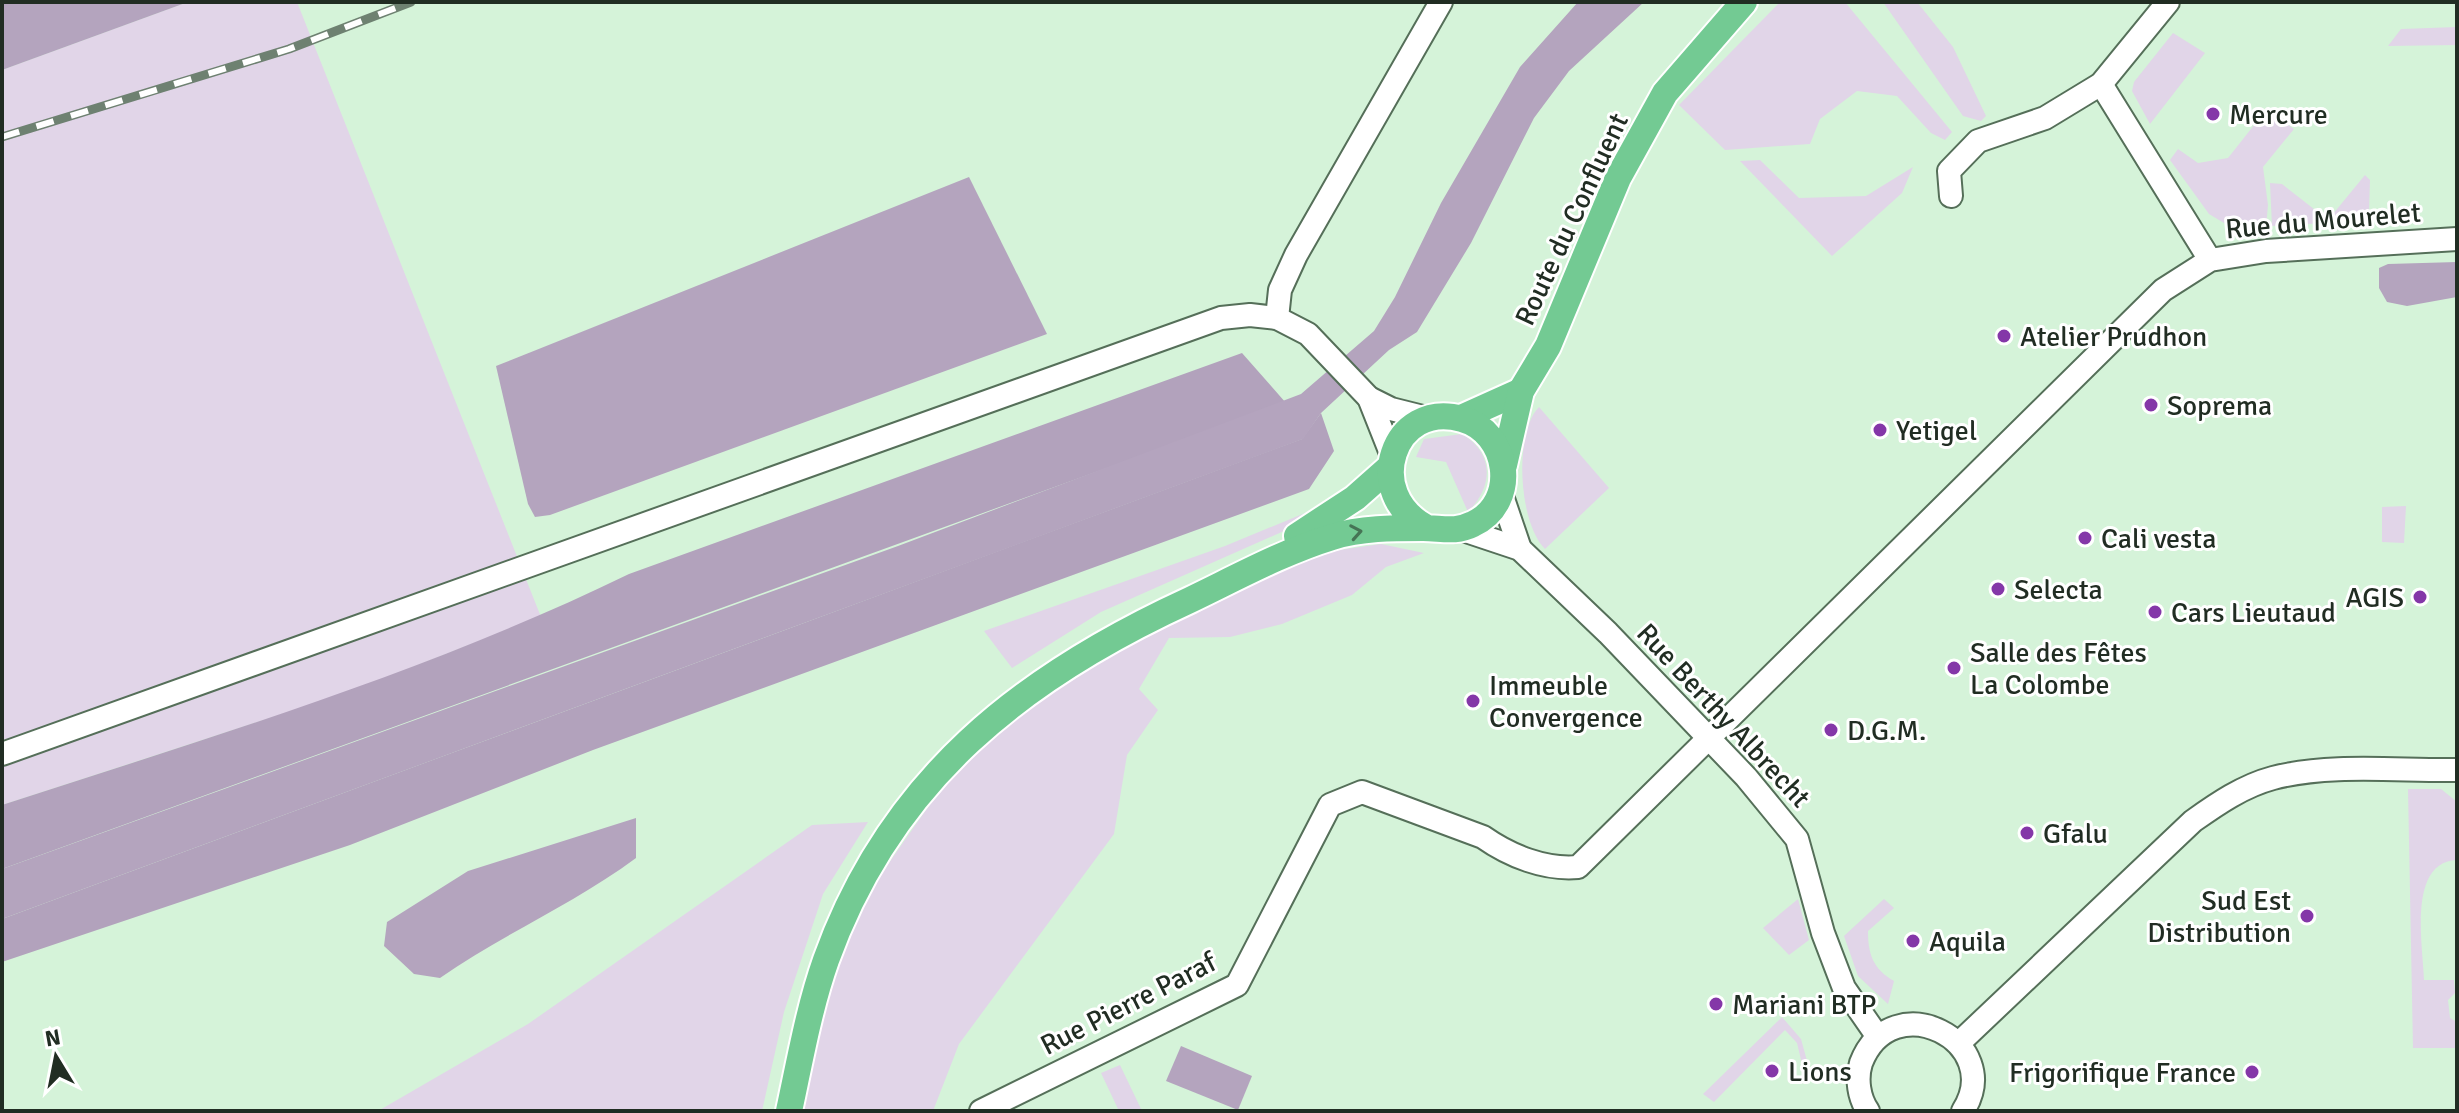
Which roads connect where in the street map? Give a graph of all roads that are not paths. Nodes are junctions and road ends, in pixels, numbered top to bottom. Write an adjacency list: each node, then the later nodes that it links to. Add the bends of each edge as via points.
1 (1441, 2): 8 (street, via 1296,255 1280,290)
2 (1744, 2): 9 (main road, Route du Confluent, via 1665,93 1618,178 1548,346)
3 (2168, 2): 4 (street)
4 (2101, 84): 5 (street, via 2045,118 1978,141 1949,171); 7 (street, Rue du Mourelet)
5 (1951, 196)
6 (2457, 239): 7 (street, Rue du Mourelet, via 2266,251)
7 (2210, 260): 19 (street, via 2163,290)
8 (1277, 318): 10 (street, via 1308,334); 20 (street, via 1221,318)
9 (1521, 391): 11 (main road); 14 (main road, Route du Confluent)
10 (1365, 393): 12 (street, via 1391,409); 13 (street)
11 (1461, 418): 12 (main road); 14 (main road, via 1489,435)
12 (1431, 419): 13 (main road, via 1401,439)
13 (1391, 461): 16 (main road, via 1390,482 1402,510); 24 (main road, via 1321,523 1172,590 1045,659 938,750 880,826 829,916 803,984)
14 (1503, 466): 15 (main road)
15 (1501, 493): 17 (main road, via 1485,516); 18 (street, Rue Berthy Albrecht)
16 (1427, 528): 17 (main road); 25 (main road, one-way to 16, via 817,988 859,888 895,828 964,744 1041,680 1117,633 1334,536)
17 (1460, 529): 18 (street, Rue Berthy Albrecht)
18 (1520, 549): 19 (street, Rue Berthy Albrecht)
19 (1709, 739): 22 (street, Rue Berthy Albrecht, via 1797,839 1844,988); 26 (street, Rue Pierre Paraf, via 1578,867 1560,869 1531,861 1483,837 1362,792 1330,805 1237,985)
20 (2, 754)
21 (2457, 770): 23 (street, via 2336,771 2273,778 2228,797 2193,821)
22 (1878, 1037): 23 (street, via 1894,1028 1929,1025); 27 (street, via 1859,1069)
23 (1959, 1043): 28 (street, via 1972,1074 1972,1091)
24 (773, 1111)
25 (789, 1111)
26 (981, 1111)
27 (1868, 1111)
28 (1963, 1111)

